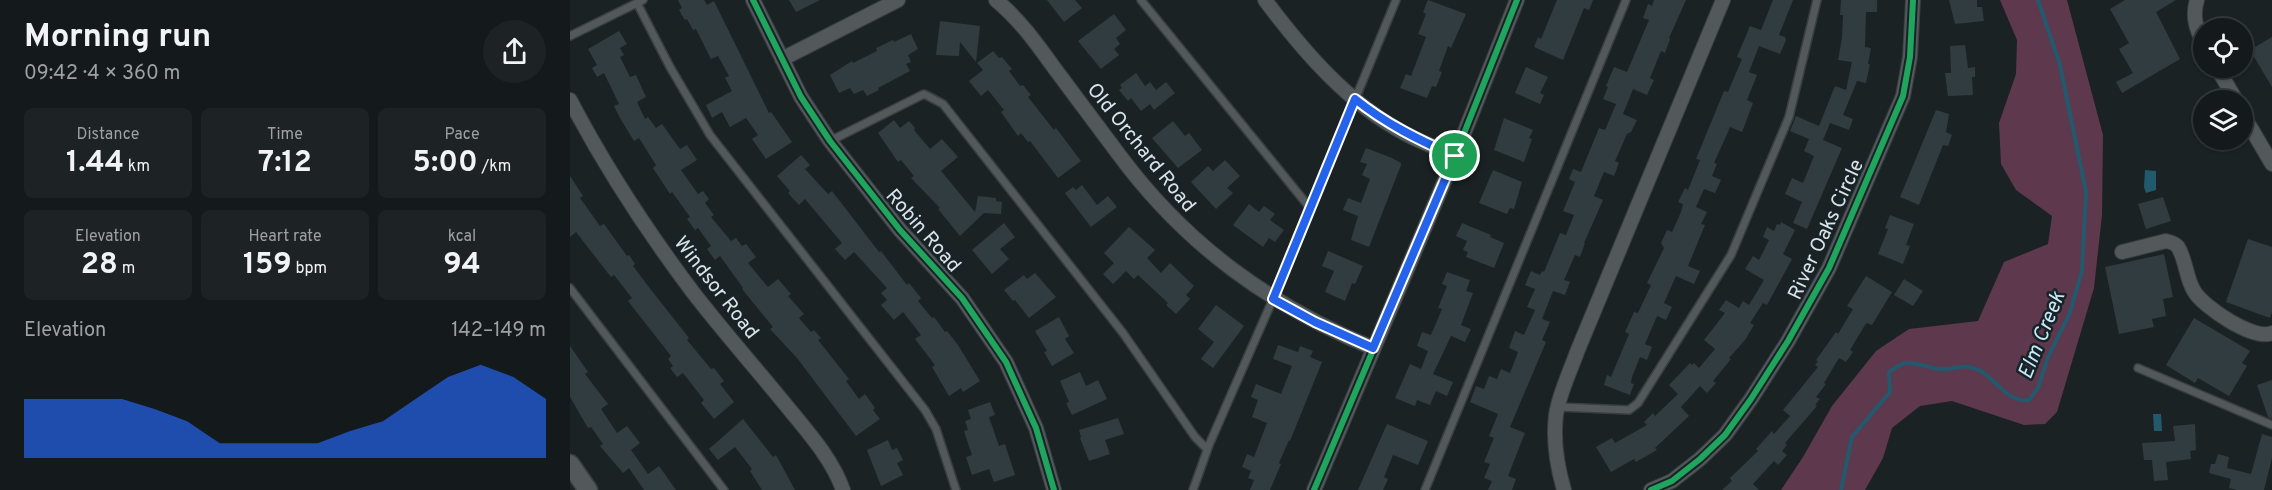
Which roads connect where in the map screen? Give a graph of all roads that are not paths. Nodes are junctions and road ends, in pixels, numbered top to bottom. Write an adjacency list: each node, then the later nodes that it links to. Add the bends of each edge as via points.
1 (753, 0): 16 (street, Robin Road)
2 (898, 0): 16 (street)
3 (996, 0): 26 (street, Old Orchard Road, via 1025,29 1122,160 1169,216 1224,264)
4 (1141, 0): 23 (lane)
5 (1265, 0): 17 (street, via 1316,61)
6 (1396, 0): 17 (lane)
7 (1517, 0): 21 (street)
8 (1626, 0): 41 (lane)
9 (1723, 0): 30 (street, via 1577,352)
10 (1817, 0): 30 (lane, via 1789,117 1731,255 1638,403 1629,410)
11 (1913, 0): 43 (street, River Oaks Circle, via 1903,96 1829,268 1788,341 1725,435 1672,481)
12 (2197, 0): 14 (street)
13 (640, 1): 15 (lane); 37 (lane, via 670,67 711,135 925,410 936,429)
14 (2195, 18)
15 (570, 36)
16 (782, 59): 20 (street, Robin Road)
17 (1355, 99): 21 (street, via 1404,134); 23 (lane)
18 (570, 100): 36 (street, Windsor Road, via 638,215 693,291 812,437)
19 (2253, 132): 22 (street)
20 (830, 141): 32 (lane, via 924,94 943,104 1123,333); 38 (street, Robin Road, via 900,230 962,298 1006,362 1036,428)
21 (1455, 156): 28 (street)
22 (2272, 164)
23 (1310, 208): 26 (lane)
24 (2122, 252): 27 (street, via 2172,242 2179,249 2195,294 2208,308 2252,332 2266,336)
25 (570, 288): 35 (lane)
26 (1273, 299): 28 (street, Old Orchard Road); 32 (lane)
27 (2272, 333)
28 (1373, 348): 40 (street)
29 (2138, 368): 31 (lane)
30 (1558, 407): 42 (street, via 1556,441)
31 (2272, 425)
32 (1207, 449): 39 (lane)
33 (570, 464): 34 (street)
34 (588, 490)
35 (724, 490)
36 (843, 490)
37 (956, 490)
38 (1054, 490)
39 (1193, 490)
40 (1314, 490)
41 (1425, 490)
42 (1564, 490)
43 (1652, 490)

